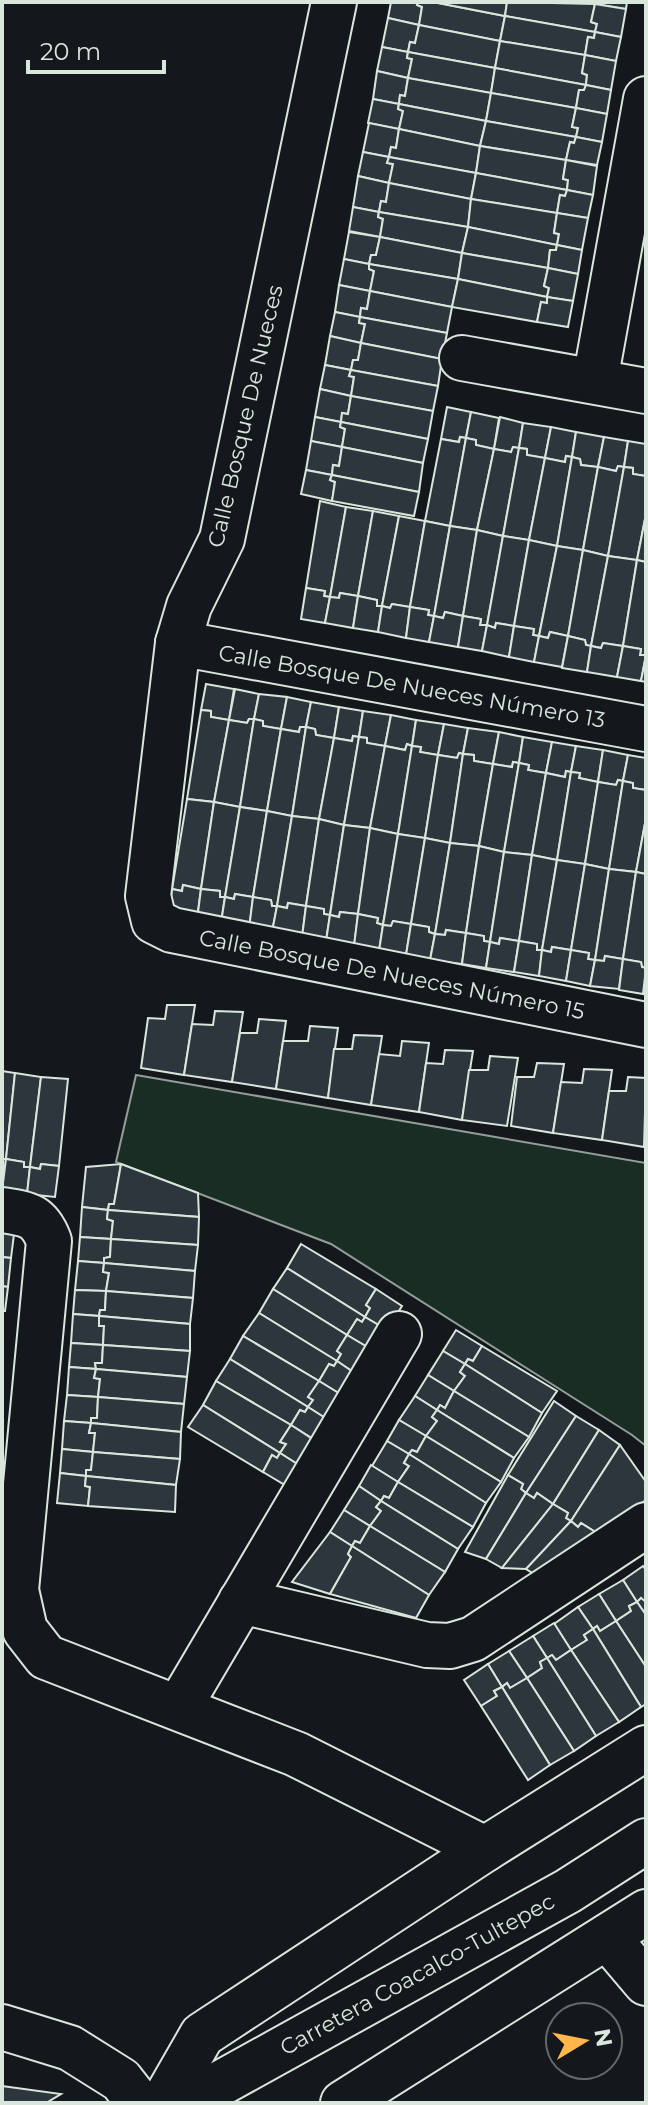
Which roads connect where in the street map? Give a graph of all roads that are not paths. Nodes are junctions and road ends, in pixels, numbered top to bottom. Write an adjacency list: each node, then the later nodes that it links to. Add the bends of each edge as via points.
1 (334, 2): 6 (street, Calle Bosque De Nueces, via 222,539 189,606)
2 (646, 99): 4 (street)
3 (462, 358): 4 (street)
4 (595, 381): 5 (street)
5 (646, 391)
6 (178, 643): 7 (street, Calle Bosque De Nueces Número 13); 8 (street, Calle Bosque De Nueces, via 148,896)
7 (646, 729)
8 (154, 921): 9 (street, Calle Bosque De Nueces Número 15, via 172,930)
9 (639, 1024)
10 (2, 1210): 14 (street, via 27,1214 43,1224 49,1241 16,1590 25,1630 46,1657)
11 (399, 1334): 13 (street)
12 (646, 1525): 13 (street, via 473,1639 450,1646)
13 (241, 1601): 14 (street)
14 (179, 1707): 17 (street, via 296,1754)
15 (646, 1748): 17 (street)
16 (646, 1841): 24 (street, Carretera Coacalco-Tultepec, via 568,1891)
17 (485, 1849): 23 (street, via 202,2035)
18 (646, 1912): 19 (street)
19 (607, 1937): 20 (street); 25 (street)
20 (646, 1983)
21 (2, 2027): 22 (street, via 70,2048 121,2080)
22 (139, 2103)
23 (163, 2103)
24 (185, 2103)
25 (343, 2103)

